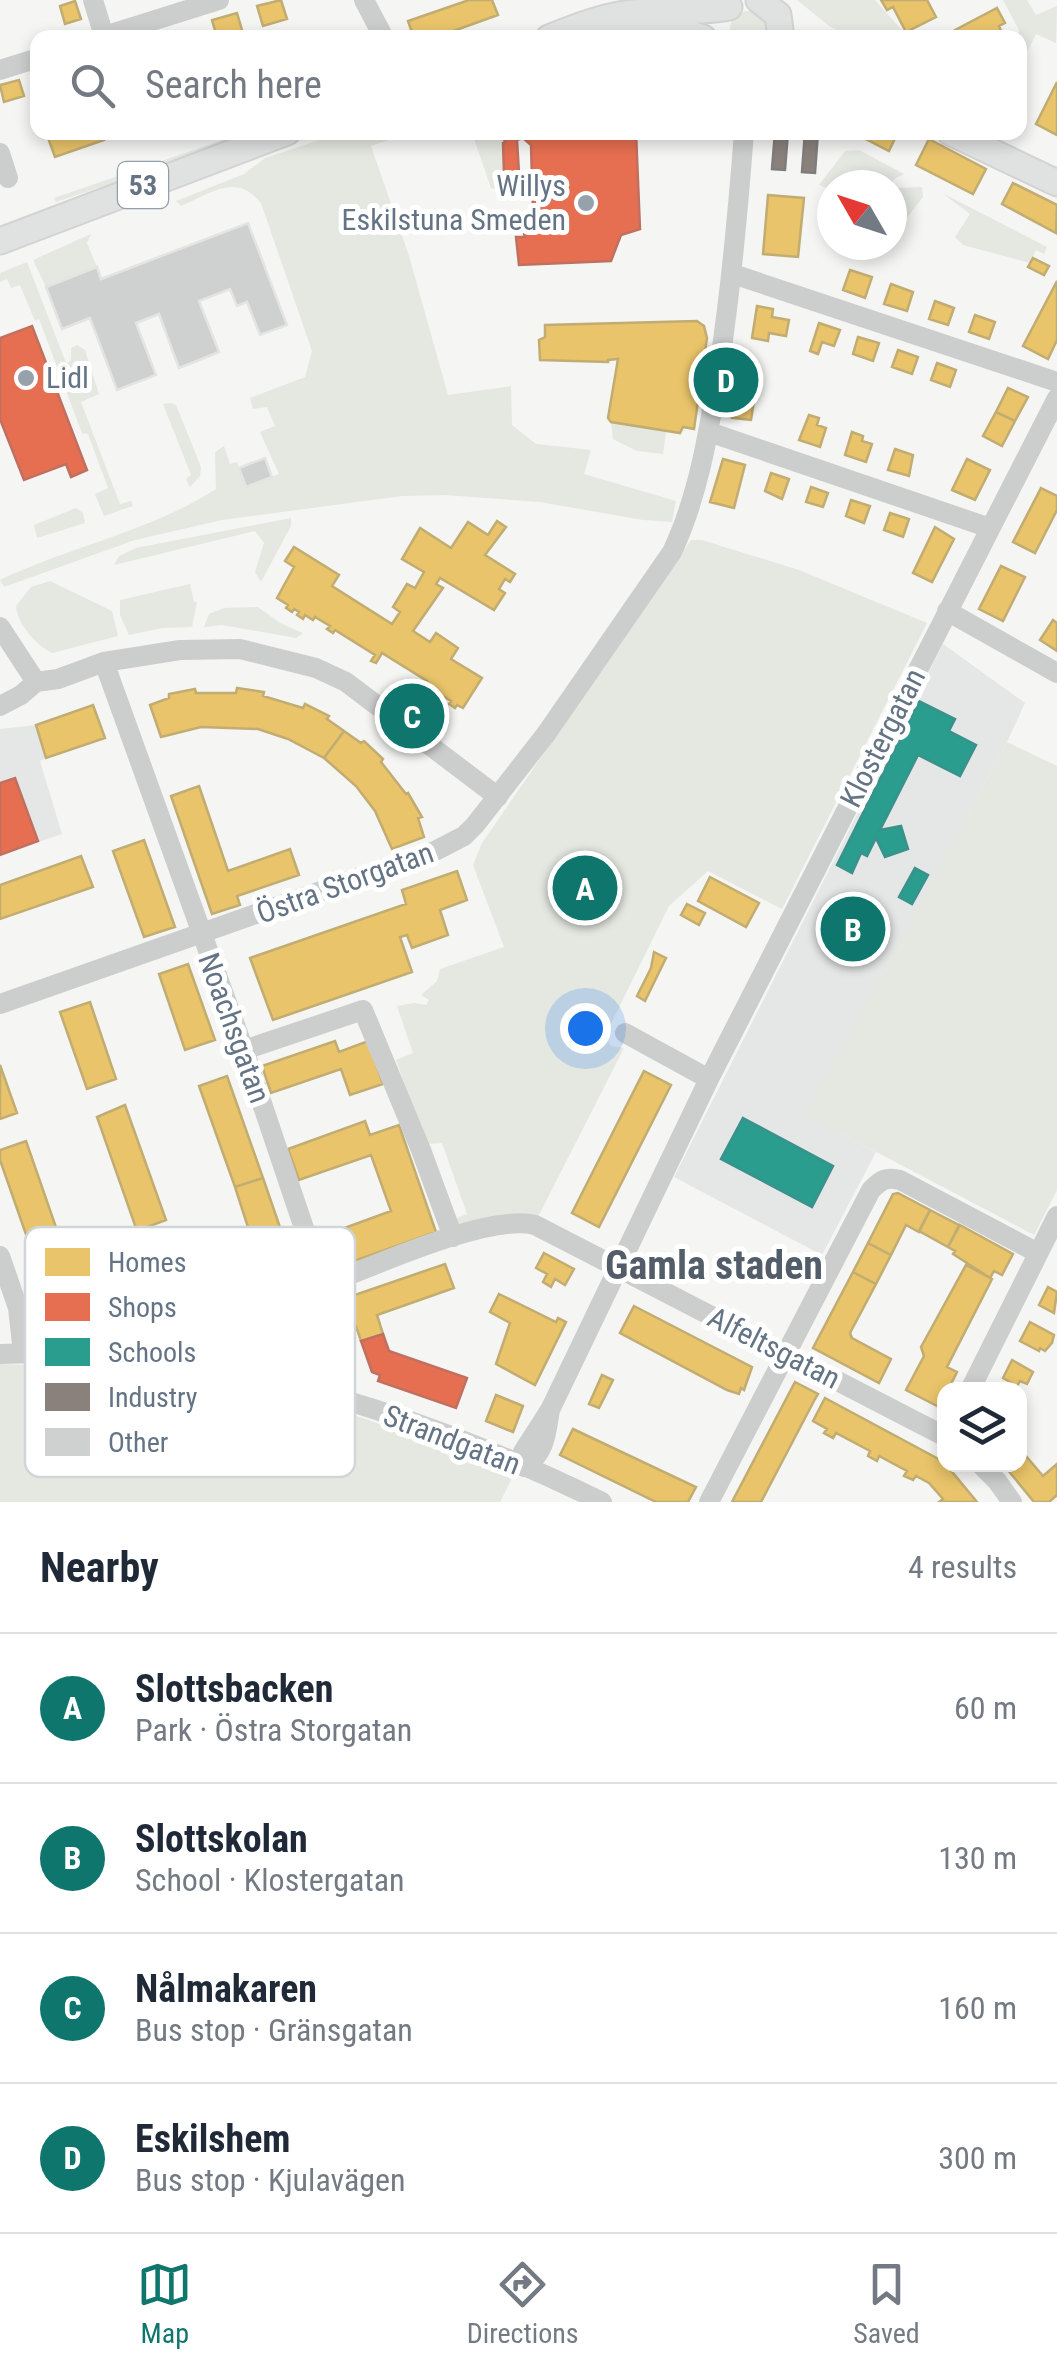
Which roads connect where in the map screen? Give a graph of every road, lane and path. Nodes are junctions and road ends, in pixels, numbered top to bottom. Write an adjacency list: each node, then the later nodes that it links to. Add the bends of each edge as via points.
1 (93, 0): 5 (street)
2 (219, 0): 6 (street)
3 (364, 0): 7 (street)
4 (752, 2): 8 (main road, via 699,13 632,13); 11 (main road, via 720,20); 12 (main road, via 778,15)
5 (99, 30)
6 (123, 30)
7 (380, 30)
8 (568, 30)
9 (653, 30): 10 (main road)
10 (679, 30)
11 (719, 30)
12 (784, 30)
13 (30, 61): 14 (street)
14 (0, 70)
15 (266, 140): 21 (main road, 53)
16 (743, 140): 22 (street, Östra Storgatan)
17 (967, 140): 20 (main road)
18 (0, 153): 19 (street)
19 (8, 178)
20 (1057, 182)
21 (0, 241)
22 (733, 274): 23 (street); 25 (street, Östra Storgatan)
23 (1057, 382)
24 (1057, 398): 26 (street, Klostergatan)
25 (709, 432): 26 (street); 33 (street, Östra Storgatan, via 672,552)
26 (990, 528): 27 (street, Klostergatan)
27 (947, 611): 30 (street); 38 (street, Klostergatan)
28 (0, 627): 31 (street)
29 (104, 662): 31 (street); 33 (street, via 208,647 240,648 316,668 370,698); 34 (street, Noachsgatan)
30 (1057, 673)
31 (36, 682): 32 (street)
32 (0, 706)
33 (498, 797): 34 (street, Östra Storgatan, via 452,844)
34 (201, 935): 35 (street, Östra Storgatan); 37 (street, Noachsgatan)
35 (0, 1004)
36 (625, 1033): 38 (street)
37 (244, 1050): 40 (street, Noachsgatan); 41 (street, via 364,1010)
38 (709, 1078): 44 (street, Klostergatan)
39 (1057, 1216): 42 (street)
40 (304, 1227)
41 (453, 1237): 44 (street, Alfeltsgatan, via 521,1222); 45 (street, Alfeltsgatan)
42 (1038, 1253): 47 (street, via 887,1177 872,1190); 49 (street)
43 (0, 1256): 46 (street, via 18,1308)
44 (616, 1269): 47 (street, Alfeltsgatan); 52 (street, Klostergatan, via 550,1410 543,1447)
45 (355, 1273)
46 (23, 1353): 48 (street, Strandgatan)
47 (786, 1353): 51 (street, Alfeltsgatan); 55 (street)
48 (0, 1354)
49 (974, 1382)
50 (355, 1404): 52 (street, Strandgatan)
51 (937, 1432)
52 (524, 1466): 54 (street, Strandgatan)
53 (988, 1472): 56 (street)
54 (602, 1502)
55 (709, 1502)
56 (1012, 1502)

